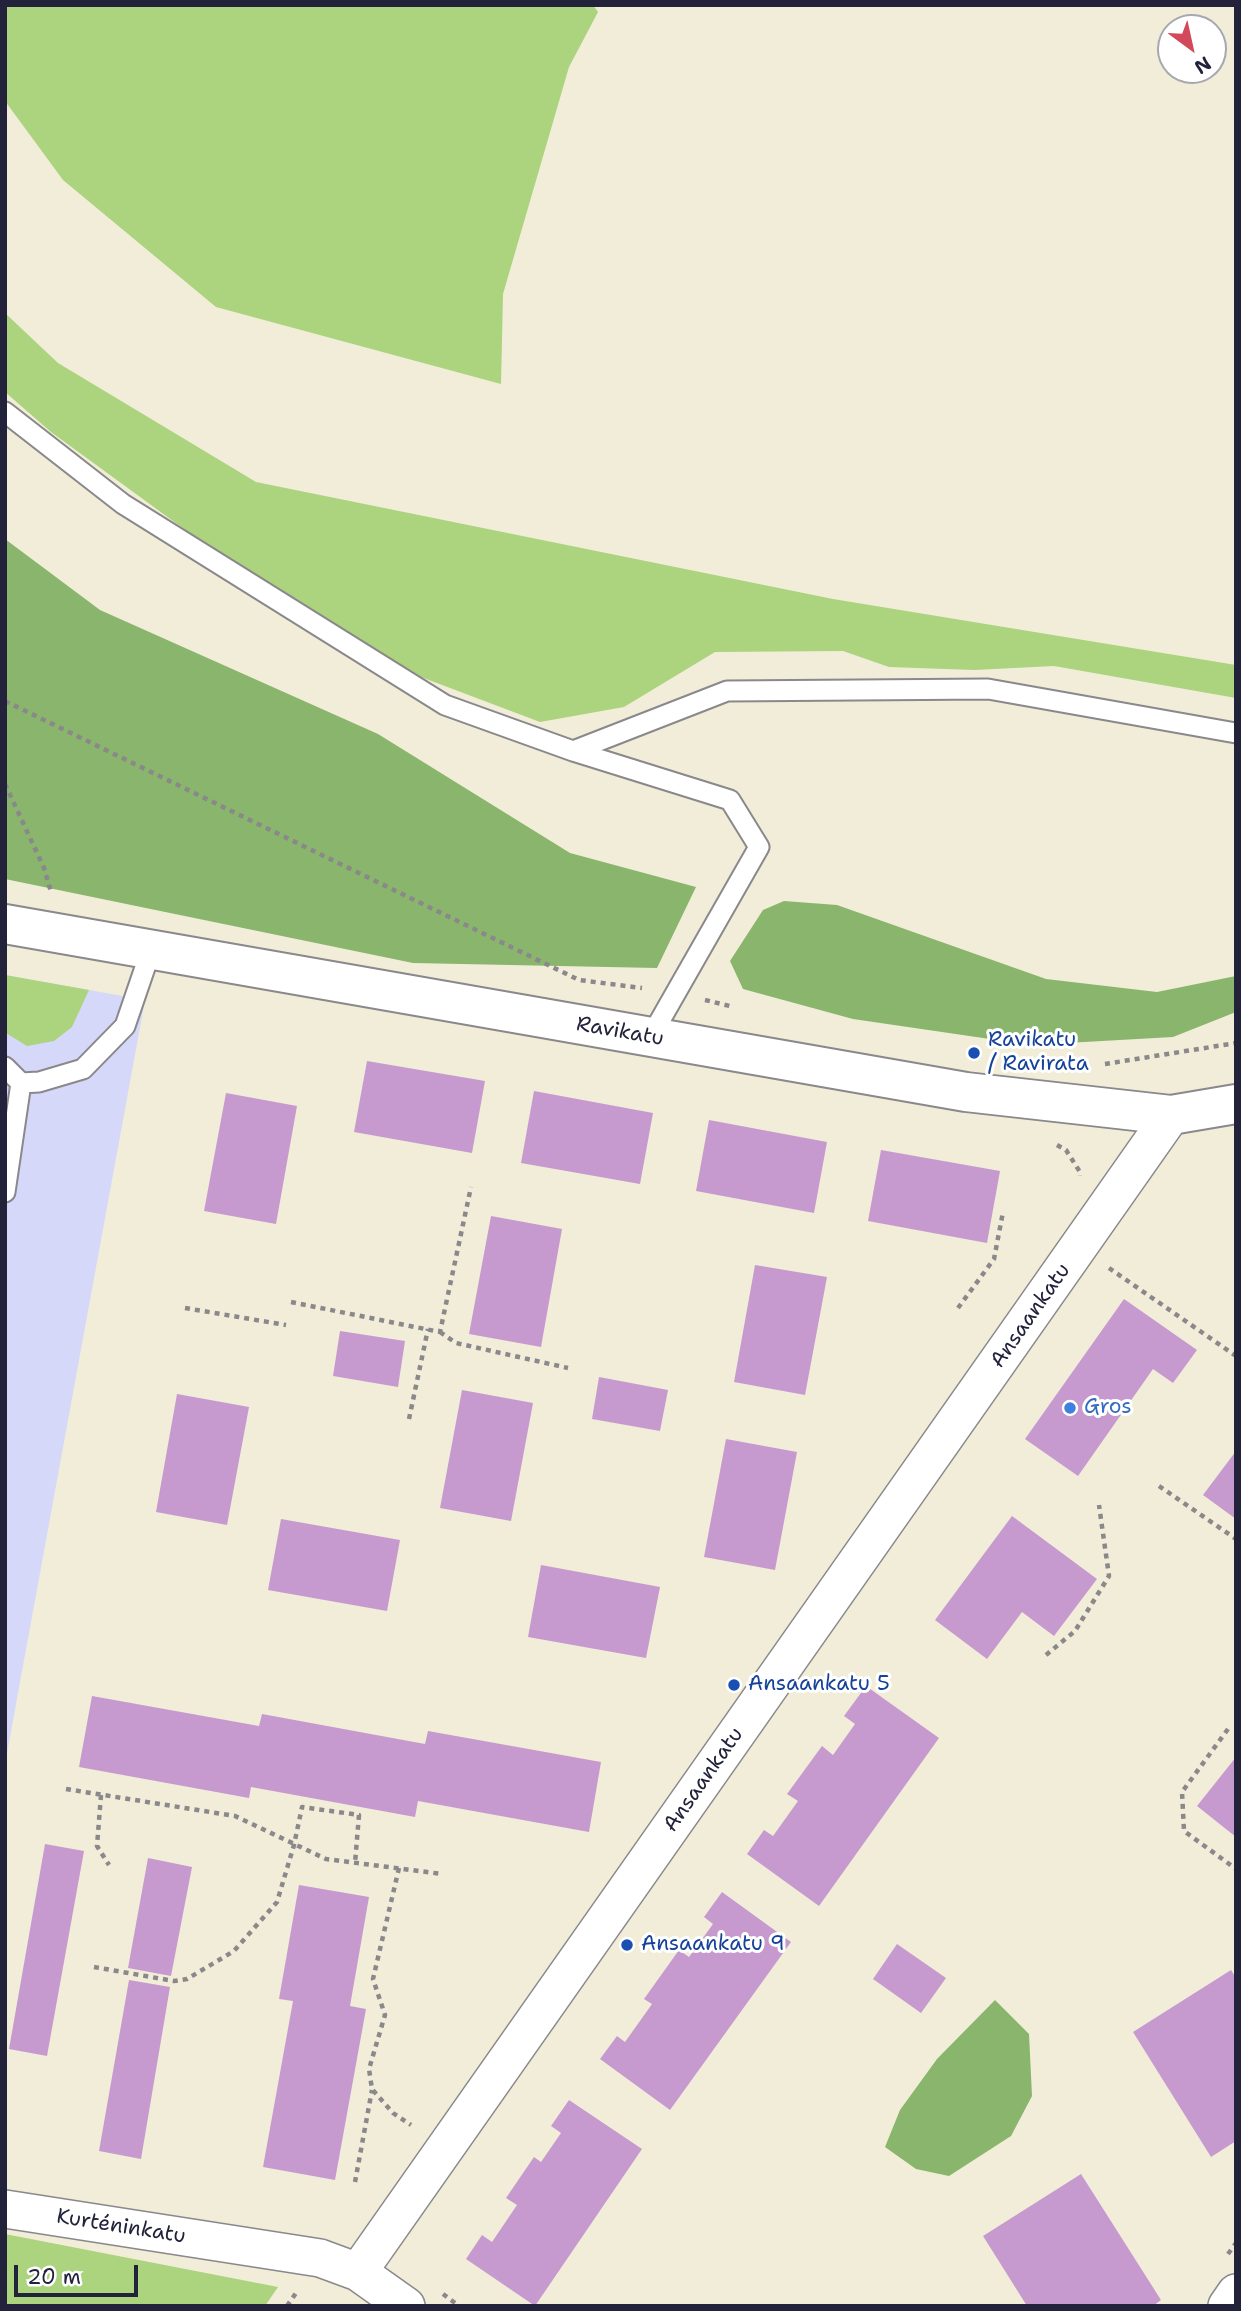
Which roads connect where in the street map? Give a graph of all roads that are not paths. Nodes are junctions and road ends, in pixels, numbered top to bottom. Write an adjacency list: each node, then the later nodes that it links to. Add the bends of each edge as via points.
1 (5, 412): 3 (lane, via 122,504 444,705)
2 (1236, 733): 3 (lane, via 988,689 727,691)
3 (573, 751): 6 (lane, via 730,800 759,847)
4 (5, 924): 5 (street, Ravikatu)
5 (151, 950): 6 (street, Ravikatu); 8 (lane, via 125,1026 83,1069 39,1083)
6 (650, 1038): 10 (street, Ravikatu, via 966,1092)
7 (5, 1067): 8 (lane)
8 (21, 1083): 11 (lane)
9 (1236, 1104): 10 (street, Ravikatu)
10 (1171, 1115): 13 (street, Ansaankatu)
11 (5, 1192)
12 (5, 2208): 13 (street, Kurténinkatu, via 320,2258)
13 (358, 2272): 15 (street, Kurténinkatu)
14 (1236, 2294): 16 (street)
15 (406, 2306)
16 (1227, 2306)

